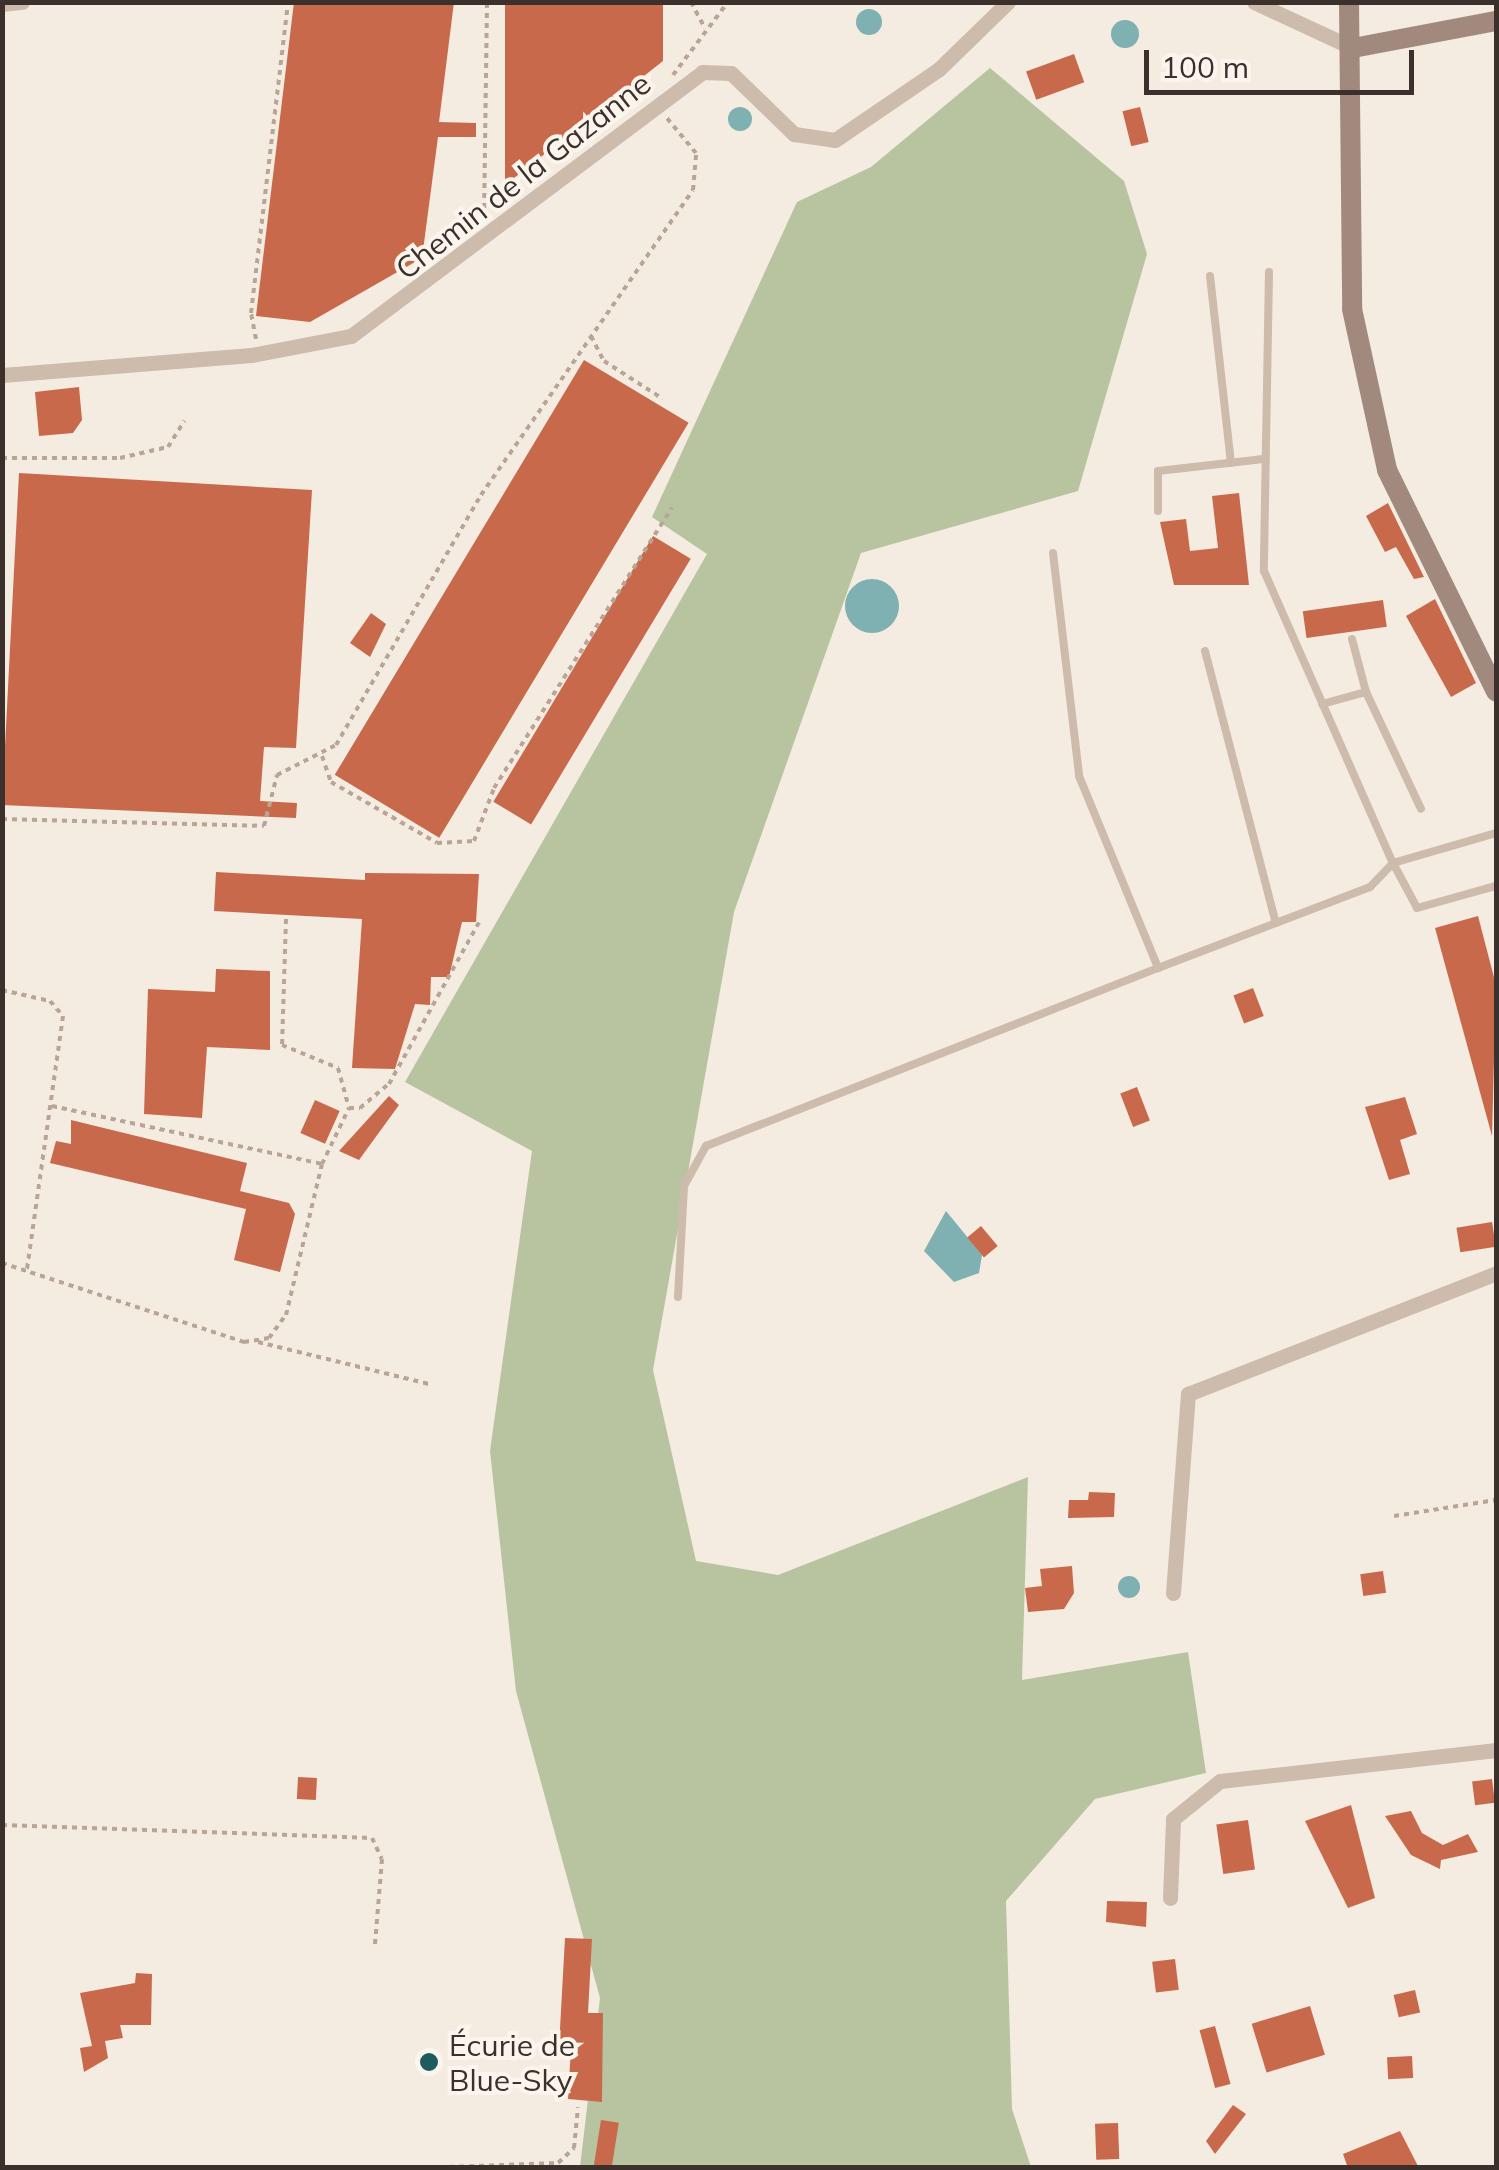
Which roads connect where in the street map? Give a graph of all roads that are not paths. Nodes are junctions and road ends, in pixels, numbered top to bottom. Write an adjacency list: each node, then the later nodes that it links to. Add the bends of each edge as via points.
1 (22, 2): 5 (street)
2 (1008, 2): 10 (street, Chemin de la Gazanne, via 939,69 835,140 794,134 731,73 702,72 350,336 256,354)
3 (1254, 2): 7 (street)
4 (1349, 2): 7 (main road)
5 (2, 4)
6 (1496, 21): 7 (main road)
7 (1353, 48): 18 (main road, via 1352,309 1383,452)
8 (1269, 272): 11 (lane)
9 (1210, 276): 12 (lane)
10 (2, 374)
11 (1263, 459): 12 (lane); 19 (lane, via 1264,571)
12 (1230, 463): 13 (lane, via 1158,471)
13 (1158, 511)
14 (1052, 553): 25 (lane, via 1079,776)
15 (1352, 639): 17 (lane)
16 (1204, 652): 24 (lane)
17 (1366, 692): 19 (lane); 20 (lane)
18 (1496, 692)
19 (1322, 704): 22 (lane)
20 (1421, 809)
21 (1496, 833): 22 (lane)
22 (1393, 863): 23 (lane, via 1417,908); 24 (lane, via 1370,887)
23 (1496, 886)
24 (1276, 923): 25 (lane)
25 (1158, 968): 27 (lane, via 706,1146 684,1186)
26 (1496, 1274): 28 (street, via 1188,1394)
27 (678, 1297)
28 (1173, 1592)
29 (1496, 1750): 30 (street, via 1220,1781 1173,1819)
30 (1170, 1898)

